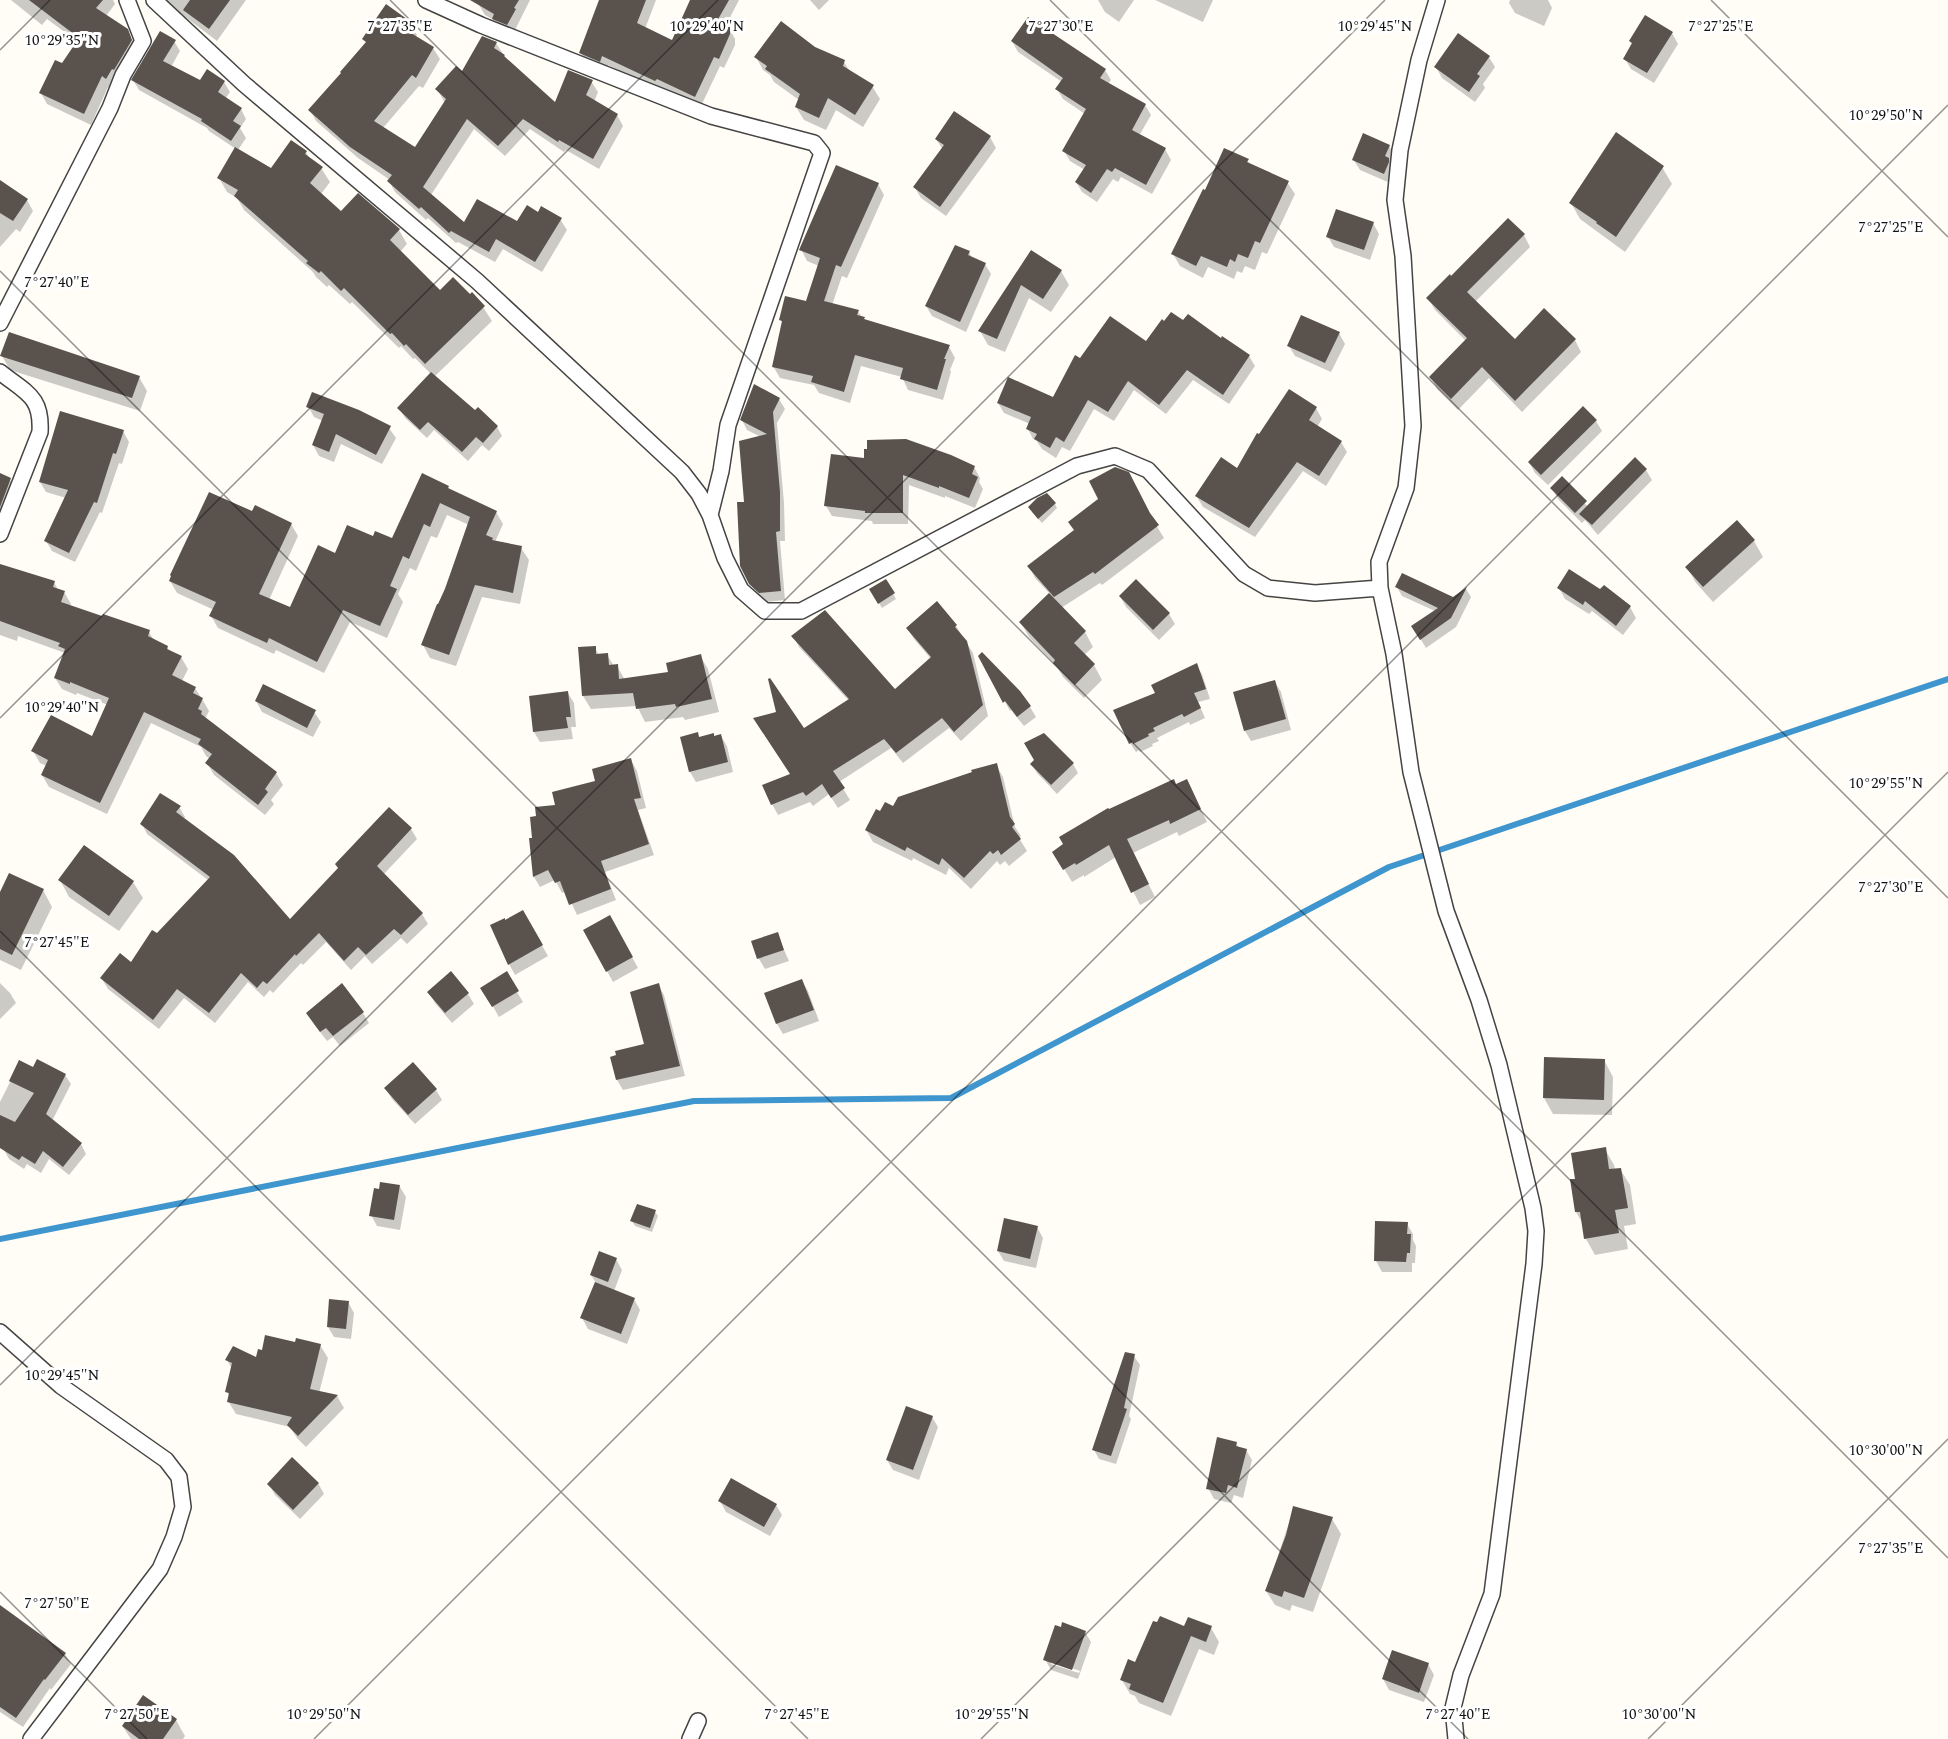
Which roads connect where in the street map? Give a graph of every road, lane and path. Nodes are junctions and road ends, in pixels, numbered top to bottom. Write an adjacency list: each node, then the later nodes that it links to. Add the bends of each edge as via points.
1 (127, 0): 5 (street, via 143,41)
2 (154, 0): 7 (street, via 244,84 477,281 682,472)
3 (426, 0): 7 (street, via 711,116 814,143 822,153 728,426)
4 (1437, 0): 9 (street, via 1419,60 1400,150 1395,200 1403,256 1413,426 1406,488 1379,562)
5 (0, 323)
6 (0, 372): 8 (street, via 36,401 41,415 40,432)
7 (710, 514): 9 (street, via 741,590 765,611 801,611 1077,466 1115,456 1148,470 1244,574 1268,588 1315,593)
8 (0, 534)
9 (1380, 588): 14 (street, via 1411,772 1446,911 1499,1065 1536,1231 1492,1594 1461,1675 1453,1708)
10 (0, 1332): 12 (street, via 61,1386 166,1460 179,1477 183,1507 160,1569)
11 (698, 1721): 13 (street)
12 (31, 1739)
13 (690, 1739)
14 (1456, 1739)

